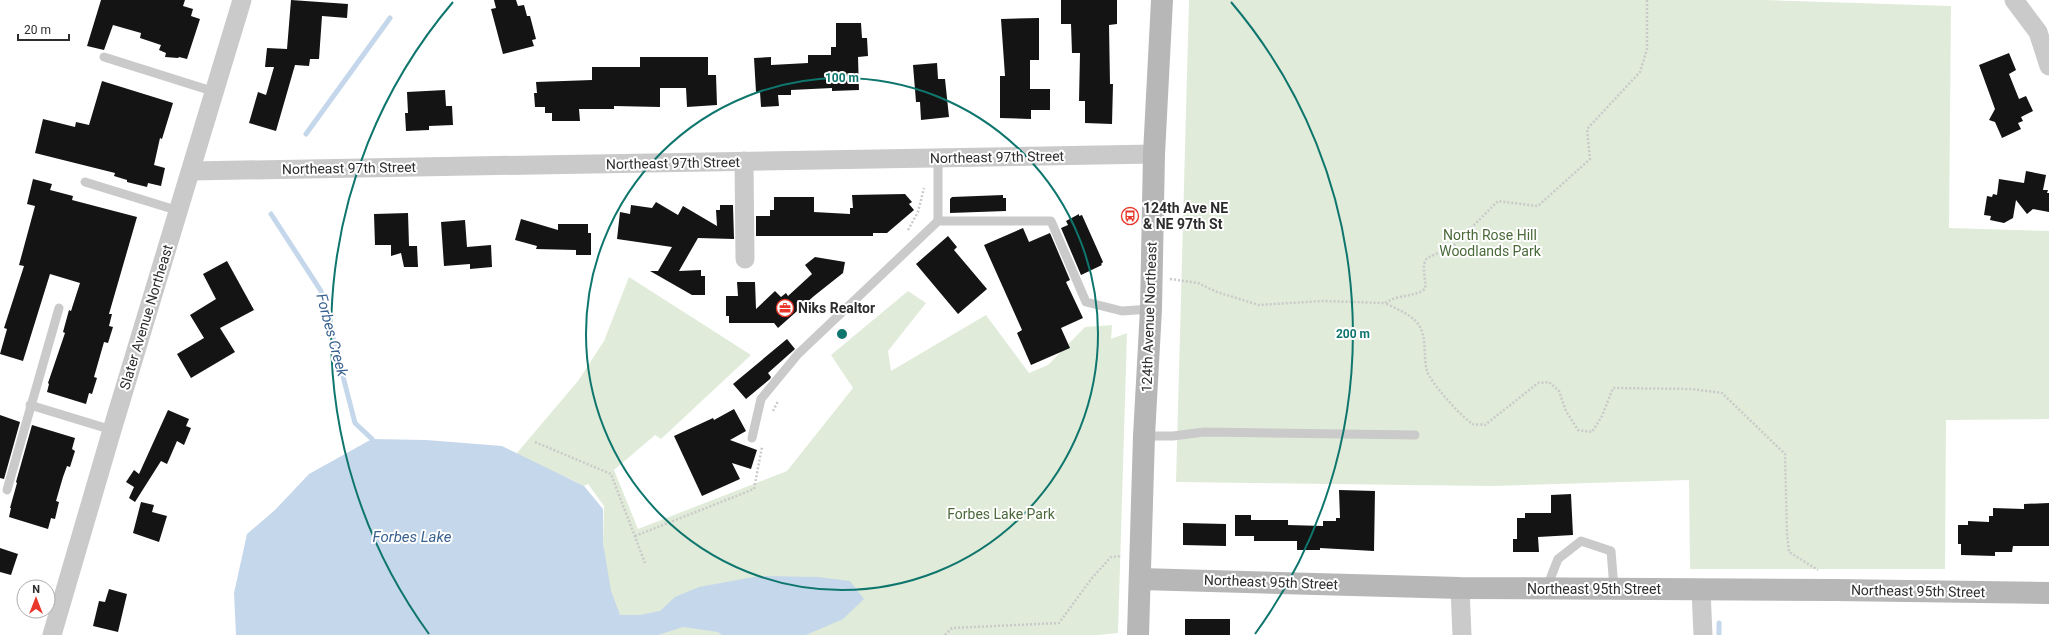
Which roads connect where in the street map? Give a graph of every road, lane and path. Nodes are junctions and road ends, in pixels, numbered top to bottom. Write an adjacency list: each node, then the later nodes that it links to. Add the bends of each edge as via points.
1 (242, 0): 7 (street, Slater Avenue Northeast)
2 (1162, 0): 8 (street, 124th Avenue Northeast)
3 (1647, 0): 17 (path, via 1647,50 1640,72 1587,128 1590,159 1538,206 1498,201 1453,246 1424,262 1425,289 1420,293 1400,295)
4 (2014, 0): 6 (street, via 2038,32)
5 (104, 57): 7 (lane)
6 (2049, 66)
7 (214, 92): 11 (street, Slater Avenue Northeast)
8 (1154, 154): 9 (street, Northeast 97th Street); 16 (street, 124th Avenue Northeast)
9 (938, 158): 10 (street, Northeast 97th Street); 14 (lane)
10 (744, 162): 11 (street, Northeast 97th Street); 15 (street)
11 (192, 171): 13 (street, Slater Avenue Northeast)
12 (85, 182): 13 (lane)
13 (179, 211): 21 (street, Slater Avenue Northeast)
14 (938, 221): 19 (lane, via 1051,221 1086,302 1122,311); 24 (lane, via 798,354 761,399)
15 (746, 259)
16 (1152, 278): 17 (path, via 1198,283 1259,305 1323,301); 19 (street, 124th Avenue Northeast)
17 (1385, 302): 30 (path, via 1413,318 1419,325 1423,334 1426,370 1430,379 1473,424 1485,425 1538,383 1549,382 1559,391 1566,411 1578,430 1592,432 1602,416 1612,388 1692,389 1722,394 1784,454 1789,552)
18 (59, 308): 20 (lane)
19 (1151, 309): 23 (street, 124th Avenue Northeast)
20 (30, 405): 21 (lane); 26 (lane)
21 (112, 430): 37 (street, Slater Avenue Northeast)
22 (1415, 435): 23 (lane, via 1204,432)
23 (1144, 436): 31 (street, 124th Avenue Northeast)
24 (752, 438): 27 (path, via 764,439 754,489)
25 (535, 442): 27 (path, via 611,474)
26 (7, 490)
27 (635, 536): 29 (path)
28 (1122, 556): 38 (path, via 1111,557 1059,623 952,628)
29 (645, 564)
30 (1819, 570)
31 (1140, 579): 32 (street, Northeast 95th Street); 39 (street, 124th Avenue Northeast)
32 (1460, 588): 33 (street, Northeast 95th Street); 40 (street)
33 (1547, 589): 34 (street, Northeast 95th Street); 34 (lane, via 1558,559 1581,541 1611,551)
34 (1614, 589): 35 (street, Northeast 95th Street)
35 (1701, 590): 36 (street, Northeast 95th Street); 41 (street)
36 (2049, 593)
37 (52, 635)
38 (945, 635)
39 (1138, 635)
40 (1462, 635)
41 (1703, 635)

